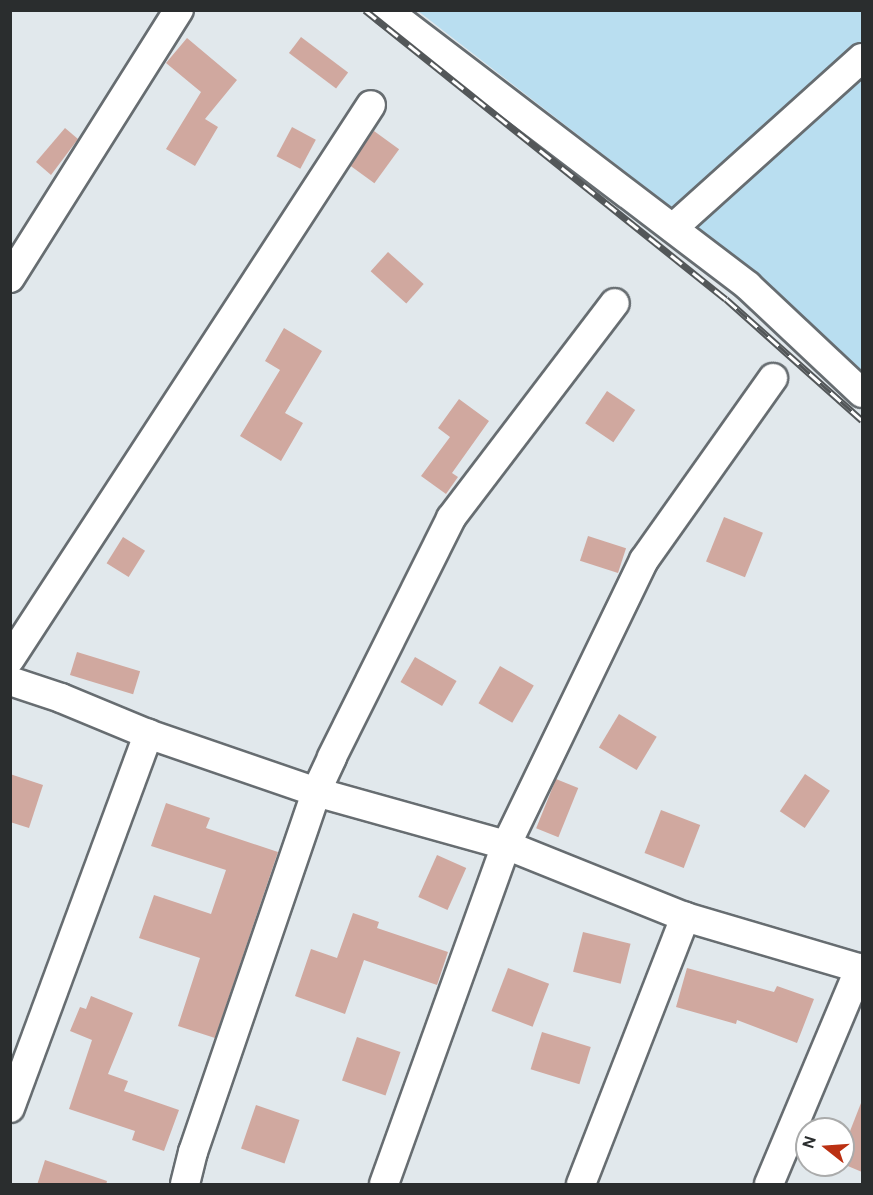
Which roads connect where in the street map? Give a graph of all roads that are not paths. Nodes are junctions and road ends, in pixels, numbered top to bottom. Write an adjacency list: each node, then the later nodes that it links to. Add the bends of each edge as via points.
1 (179, 10): 6 (street)
2 (386, 10): 5 (street)
3 (862, 58): 5 (street)
4 (371, 105): 10 (street)
5 (673, 228): 9 (street, via 748,286)
6 (10, 278)
7 (615, 303): 13 (street, via 451,518)
8 (773, 378): 14 (street, via 644,560)
9 (862, 393)
10 (10, 659)
11 (10, 681): 12 (street)
12 (148, 734): 13 (street); 17 (street)
13 (316, 792): 14 (street); 18 (street)
14 (506, 844): 15 (street); 19 (street)
15 (684, 917): 16 (street); 20 (street)
16 (861, 968): 21 (street)
17 (10, 1108)
18 (185, 1185)
19 (384, 1185)
20 (581, 1185)
21 (769, 1185)

